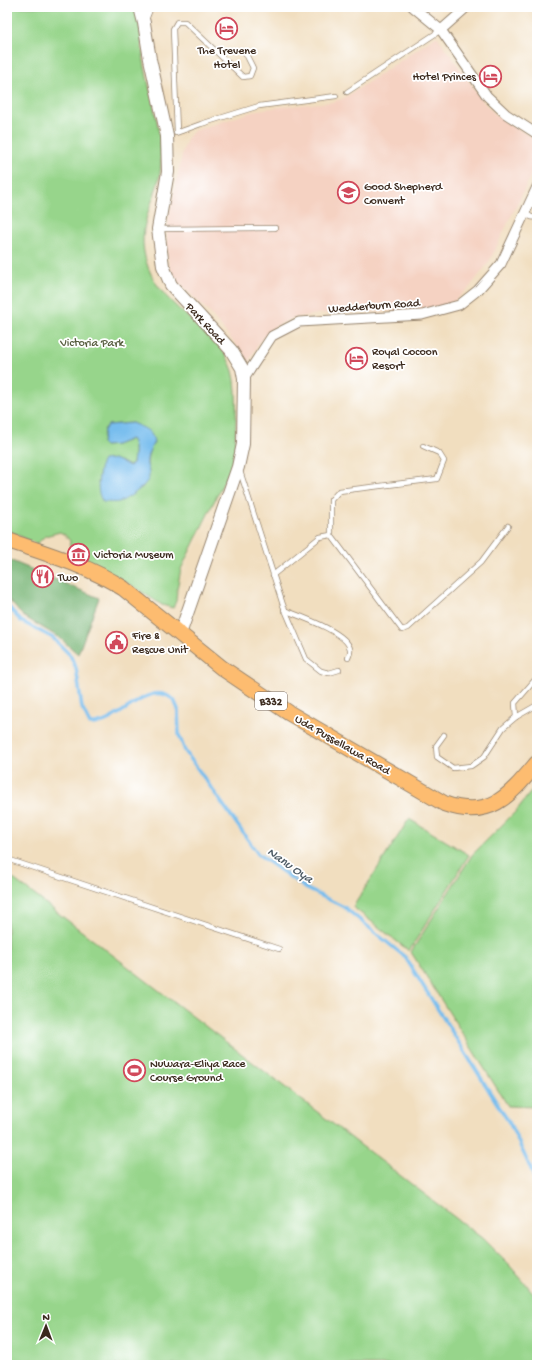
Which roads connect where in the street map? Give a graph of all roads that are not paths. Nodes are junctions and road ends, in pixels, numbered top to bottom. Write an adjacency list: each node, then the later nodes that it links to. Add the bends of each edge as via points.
1 (140, 7): 5 (street, Park Road)
2 (151, 7): 5 (lane)
3 (413, 7): 6 (street)
4 (467, 7): 6 (street)
5 (144, 23): 10 (street, Park Road, via 150,59)
6 (441, 30): 8 (lane); 11 (street, via 487,96 506,114)
7 (246, 52): 10 (lane, via 253,68 250,76 243,77 185,22 177,22 173,29)
8 (347, 92)
9 (336, 96): 10 (lane, via 259,106)
10 (172, 134): 16 (street, Park Road)
11 (537, 134)
12 (537, 187): 13 (street, Wedderburn Road)
13 (526, 213): 14 (lane); 17 (street, Wedderburn Road, via 501,264 478,290 459,304 422,315 299,322 272,336)
14 (537, 218)
15 (275, 228): 16 (lane)
16 (158, 229): 17 (street, Park Road, via 163,266 171,285 231,350 242,368)
17 (244, 379): 19 (street, Park Road, via 243,444)
18 (423, 446): 21 (lane, via 439,453 444,461 438,479 339,491 331,500)
19 (238, 467): 23 (lane); 25 (street, Park Road)
20 (508, 526): 21 (lane, via 481,562 408,628 402,630)
21 (331, 535): 23 (lane, via 320,536)
22 (7, 540): 25 (main road, Uda Pussellawa Road / B332, via 101,574 123,588)
23 (273, 575): 24 (lane)
24 (284, 610): 26 (lane, via 332,630 348,644 351,650); 27 (lane, via 306,659 321,671 328,673)
25 (180, 634): 32 (main road, Uda Pussellawa Road / B332, via 222,668 289,713 445,804 468,809 491,806 514,788)
26 (348, 658)
27 (339, 670)
28 (534, 681): 30 (lane, via 515,703)
29 (537, 704): 30 (lane)
30 (516, 717): 31 (lane, via 503,728 484,757 471,766 453,768 437,757 436,746)
31 (444, 735)
32 (537, 763)
33 (7, 858): 34 (lane)
34 (279, 948)

